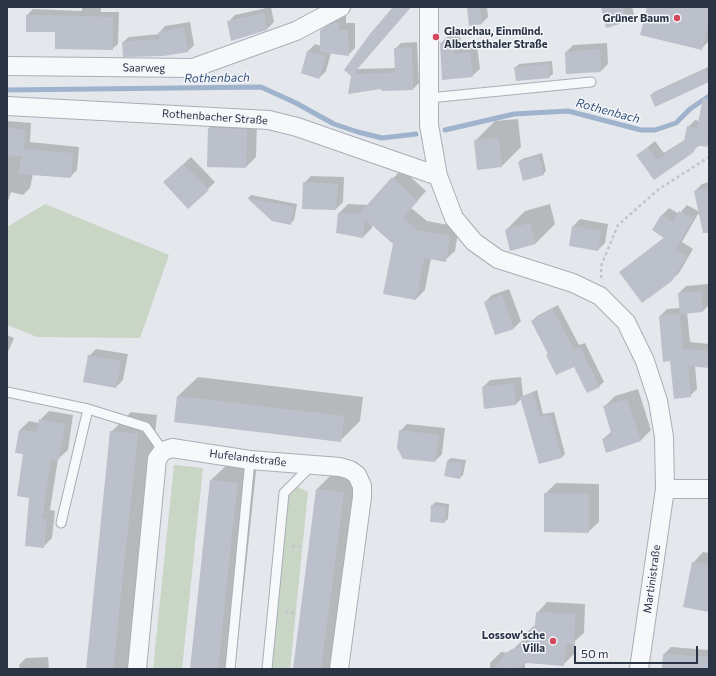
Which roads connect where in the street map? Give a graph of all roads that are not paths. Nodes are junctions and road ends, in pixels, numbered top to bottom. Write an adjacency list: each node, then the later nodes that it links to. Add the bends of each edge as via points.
1 (341, 7): 3 (street, Saarweg, via 296,31 193,68)
2 (429, 7): 5 (street, Martinistraße)
3 (7, 66)
4 (591, 82): 5 (lane)
5 (429, 98): 7 (street, Martinistraße, via 429,125)
6 (7, 106): 7 (street, Rothenbacher Straße, via 269,120 297,127)
7 (438, 176): 13 (street, Martinistraße, via 454,218 474,242 498,259 573,283 600,296 626,322 645,361 658,401 664,437)
8 (7, 392): 9 (lane)
9 (88, 409): 10 (lane, via 146,427); 15 (lane)
10 (162, 451): 11 (street, Hufelandstraße, via 172,448); 16 (street, via 156,459)
11 (250, 460): 12 (street, Hufelandstraße); 17 (lane)
12 (312, 465): 18 (lane, via 284,493); 19 (street, Hufelandstraße, via 350,470 357,475 362,486)
13 (665, 489): 14 (street); 20 (street, Martinistraße)
14 (709, 489)
15 (61, 523)
16 (137, 669)
17 (230, 669)
18 (267, 669)
19 (339, 669)
20 (639, 669)

